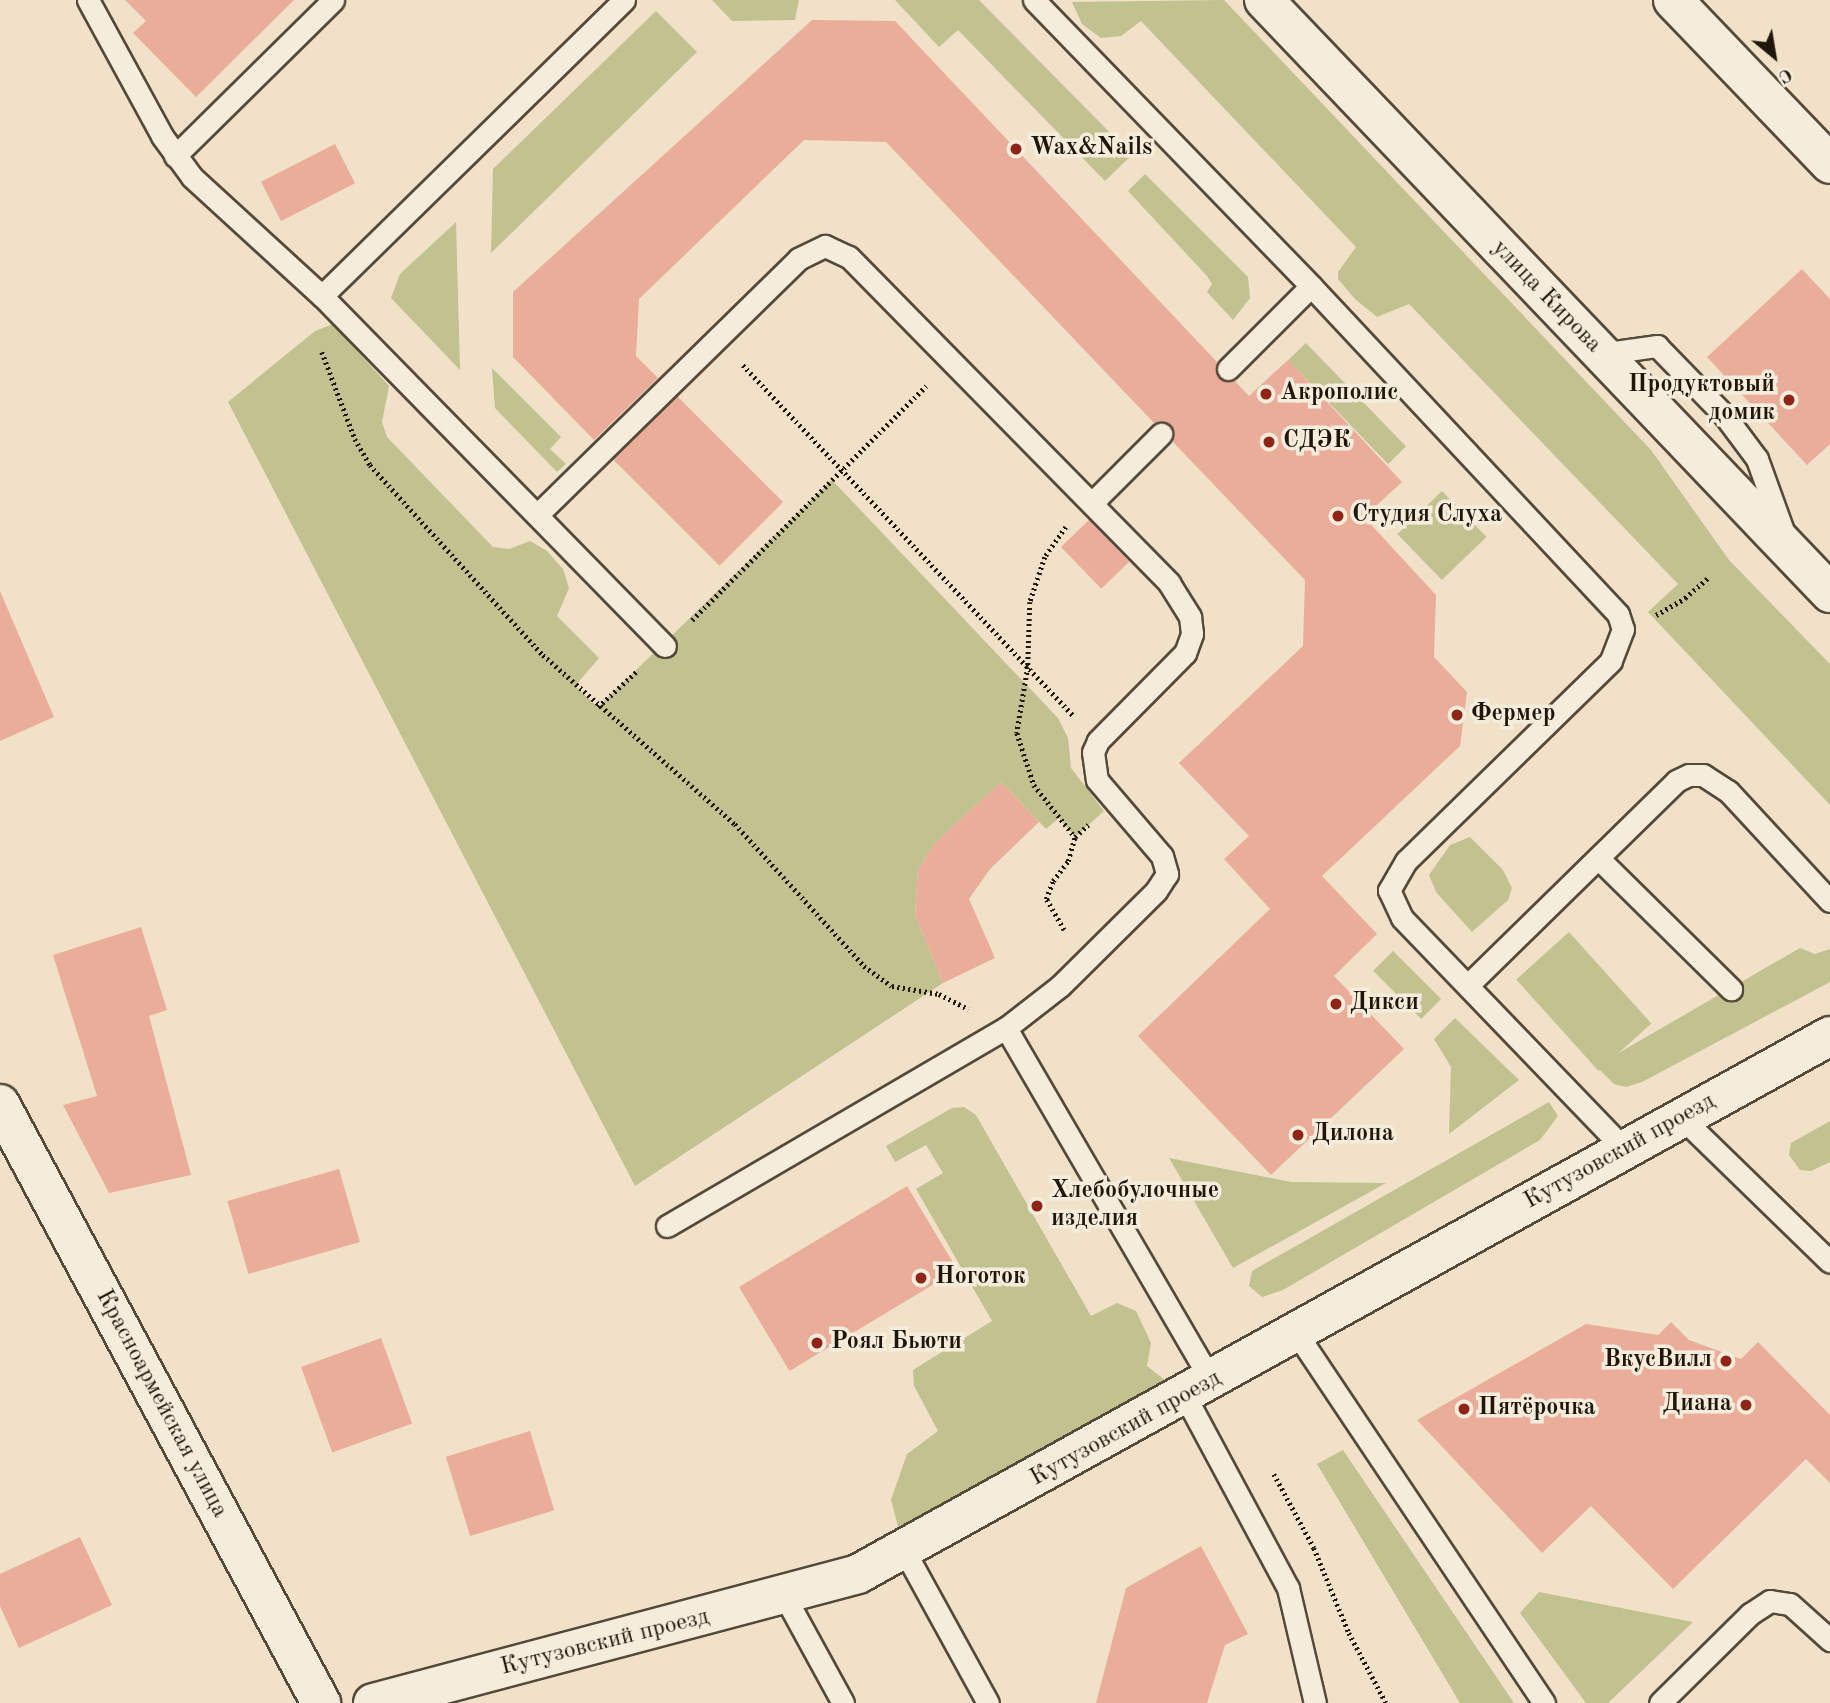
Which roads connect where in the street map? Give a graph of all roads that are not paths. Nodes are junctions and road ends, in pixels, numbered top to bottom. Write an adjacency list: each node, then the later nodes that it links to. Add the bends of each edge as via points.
1 (88, 0): 7 (lane)
2 (333, 0): 7 (lane)
3 (624, 0): 10 (lane)
4 (1034, 0): 9 (lane)
5 (1264, 0): 15 (street, улица Кирова)
6 (1673, 0): 8 (street)
7 (175, 156): 10 (lane, via 209,196)
8 (1830, 164)
9 (1311, 286): 11 (lane); 19 (lane, via 1608,598 1623,629 1611,661 1395,875 1389,890 1393,905)
10 (322, 296): 14 (lane)
11 (1228, 369)
12 (1161, 434): 13 (lane)
13 (1091, 502): 14 (lane, via 849,257 825,246 798,259); 21 (lane, via 1181,600 1192,634 1185,653 1170,671 1098,741 1093,752 1097,780 1162,856 1167,874 1156,891 1038,1006)
14 (537, 515): 16 (lane)
15 (1830, 593)
16 (665, 646)
17 (1598, 858): 18 (lane, via 1676,781 1703,775 1728,791); 19 (lane); 20 (lane)
18 (1830, 901)
19 (1468, 985): 25 (lane)
20 (1731, 989)
21 (1006, 1028): 26 (lane); 29 (lane)
22 (1830, 1036): 24 (street, Кутузовский проезд)
23 (0, 1104): 33 (street, Красноармейская улица)
24 (1682, 1118): 25 (street, Кутузовский проезд); 27 (lane)
25 (1624, 1149): 28 (street, Кутузовский проезд)
26 (667, 1226)
27 (1830, 1262)
28 (1297, 1334): 29 (street, Кутузовский проезд); 38 (lane)
29 (1198, 1389): 30 (street, Кутузовский проезд); 37 (lane, via 1287,1588)
30 (905, 1552): 31 (street, Кутузовский проезд, via 858,1574); 36 (lane)
31 (785, 1597): 34 (street, Кутузовский проезд); 35 (lane)
32 (1830, 1640): 39 (lane, via 1790,1604 1770,1601)
33 (321, 1703)
34 (373, 1703)
35 (843, 1703)
36 (988, 1703)
37 (1315, 1703)
38 (1544, 1703)
39 (1660, 1703)

